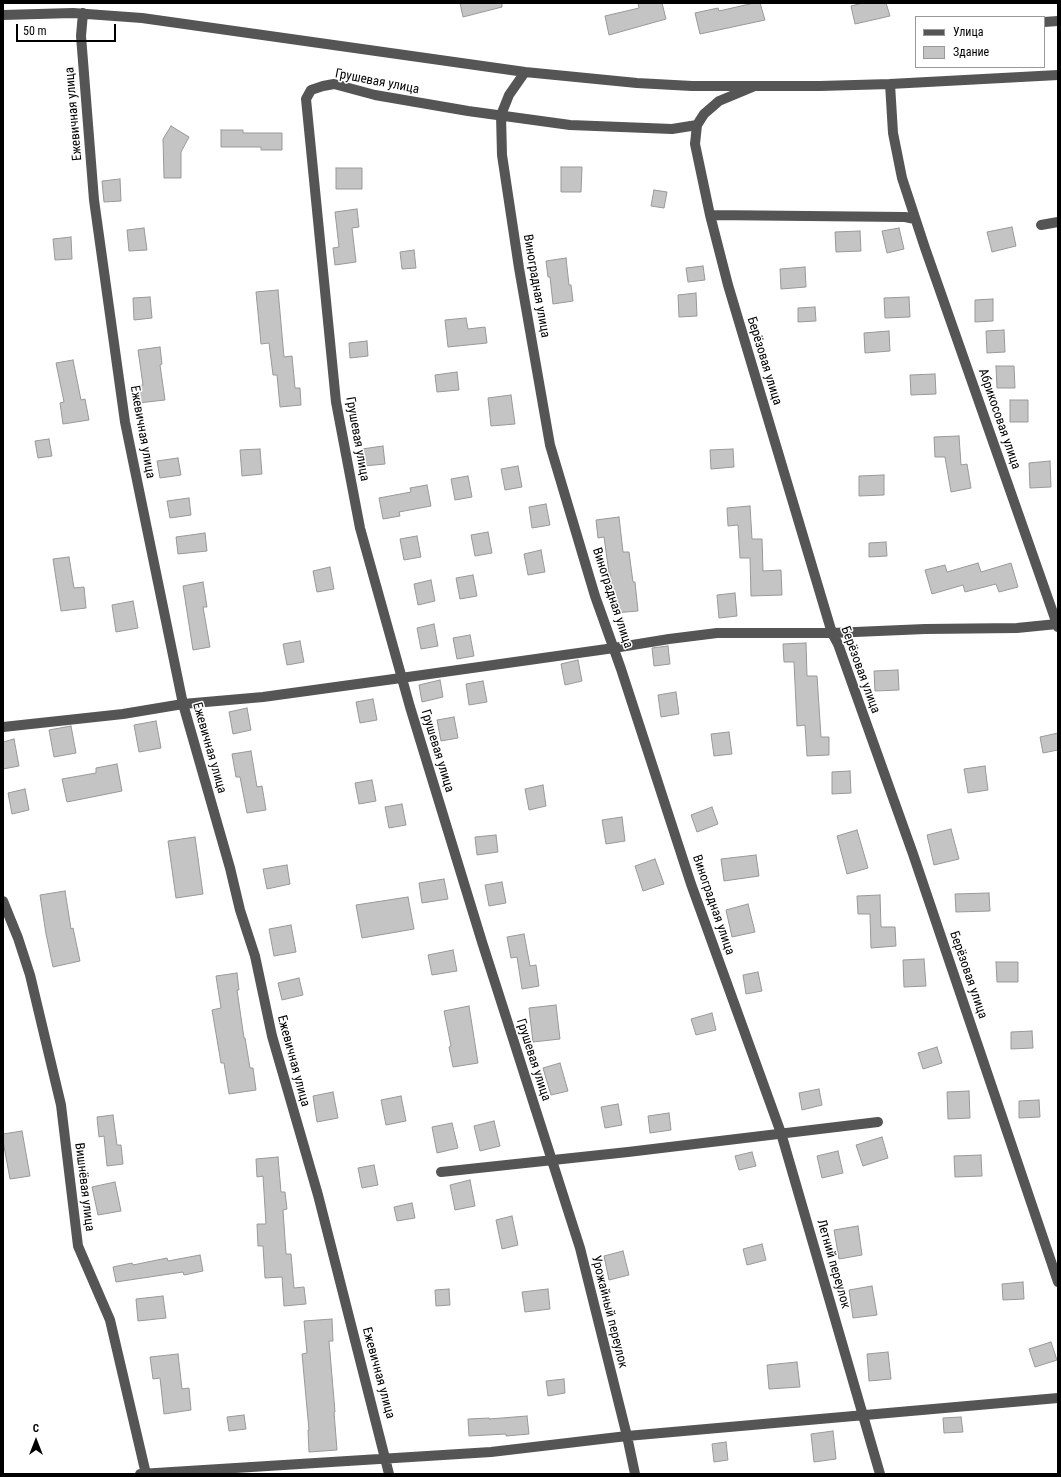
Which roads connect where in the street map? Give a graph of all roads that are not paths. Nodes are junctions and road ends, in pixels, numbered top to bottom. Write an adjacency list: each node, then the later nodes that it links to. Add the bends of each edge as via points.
1 (83, 14): 2 (street); 5 (street, via 142,18); 19 (street, Ежевичная улица, via 81,36 94,200 125,422)
2 (3, 15)
3 (1058, 20): 4 (street)
4 (1045, 22)
5 (525, 72): 8 (street, via 638,83); 9 (street, Виноградная улица, via 509,95)
6 (1058, 74): 7 (street)
7 (890, 84): 8 (street); 12 (street, Абрикосовая улица, via 893,133 902,178)
8 (755, 86): 10 (street, via 719,101 704,114)
9 (501, 115): 10 (street, Грушевая улица, via 570,125 672,129); 17 (street, Виноградная улица, via 502,155 550,445); 18 (street, Грушевая улица, via 375,95 334,84 311,90 306,99 336,402 360,528)
10 (697, 125): 11 (street, Берёзовая улица, via 695,144)
11 (710, 215): 12 (street); 16 (street, Берёзовая улица, via 730,292)
12 (915, 219): 15 (street, Абрикосовая улица)
13 (1058, 222): 14 (street)
14 (1041, 225)
15 (1058, 625): 16 (street)
16 (832, 633): 17 (street, via 717,633); 27 (street, Берёзовая улица, via 913,854)
17 (614, 648): 18 (street); 22 (street, Виноградная улица, via 691,884)
18 (401, 678): 19 (street, via 263,697); 25 (street, Грушевая улица)
19 (183, 704): 20 (street, via 123,714); 31 (street, Ежевичная улица, via 255,956 272,1036 318,1195)
20 (3, 727)
21 (3, 901): 33 (street, Вишнёвая улица, via 30,975 61,1105 78,1246 110,1320)
22 (776, 1120): 24 (street, Летний переулок)
23 (878, 1122): 24 (street)
24 (781, 1133): 25 (street); 29 (street, Летний переулок)
25 (551, 1159): 26 (street); 30 (street, Урожайный переулок, via 580,1248)
26 (441, 1172)
27 (1058, 1282)
28 (1058, 1398): 29 (street)
29 (864, 1416): 30 (street); 36 (street, Летний переулок)
30 (627, 1436): 31 (street, via 492,1452); 35 (street, Урожайный переулок)
31 (386, 1459): 33 (street); 34 (street, Ежевичная улица)
32 (140, 1474): 33 (street)
33 (146, 1474)
34 (389, 1474)
35 (635, 1474)
36 (880, 1474)

